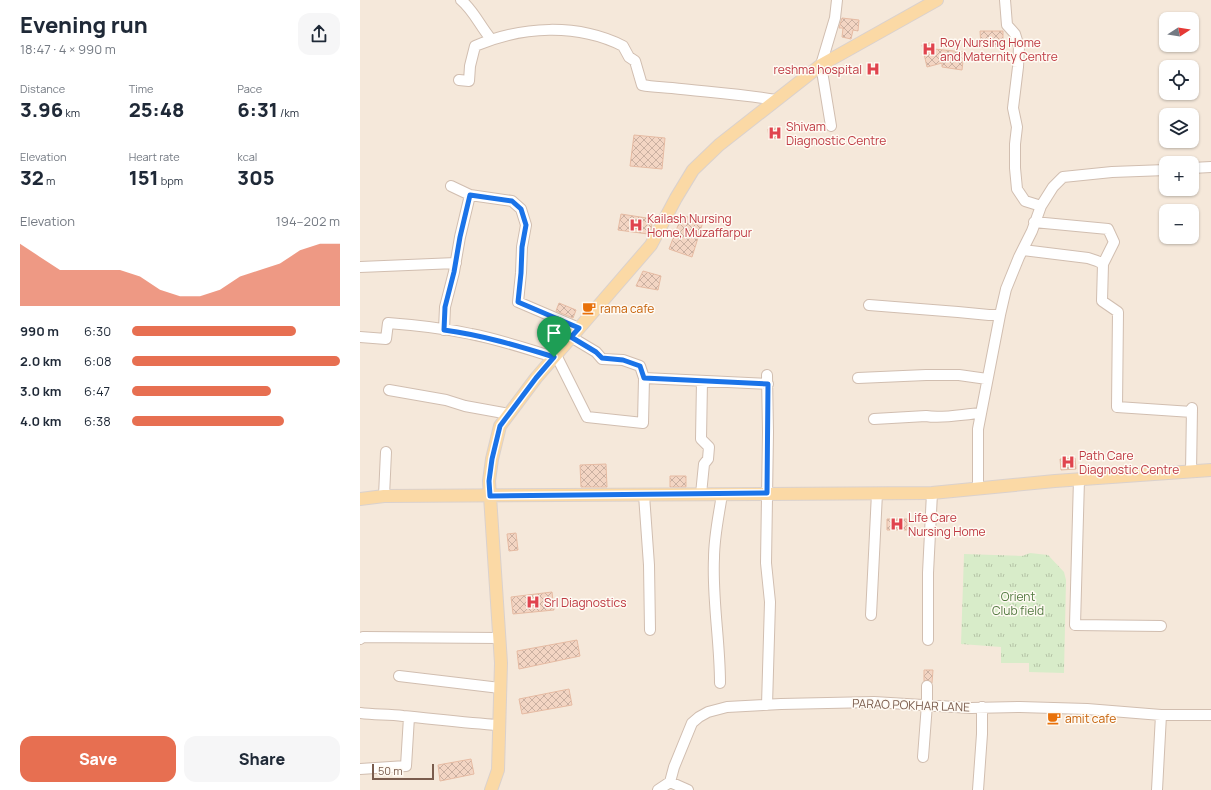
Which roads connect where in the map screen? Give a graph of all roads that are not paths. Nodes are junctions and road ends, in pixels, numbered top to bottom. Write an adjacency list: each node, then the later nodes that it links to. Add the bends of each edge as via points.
1 (461, 0): 5 (street)
2 (837, 0): 6 (street, via 835,18)
3 (935, 0): 6 (main road)
4 (1005, 0): 15 (street, via 1007,25 1015,34 1019,48 1013,108 1017,127 1017,189 1025,201)
5 (491, 39): 7 (street, via 475,46 469,81); 8 (street, via 538,30 558,30 602,37 623,46 629,57 635,61 642,84)
6 (821, 65): 8 (main road); 9 (street)
7 (459, 80)
8 (776, 100): 24 (main road, via 719,145 693,170 651,245)
9 (831, 126)
10 (1199, 168): 11 (street)
11 (1211, 168)
12 (1159, 170): 15 (street, via 1063,177)
13 (451, 186): 14 (street)
14 (470, 195): 18 (street); 24 (street, via 512,201 521,209 526,225 518,302)
15 (1041, 206): 16 (street)
16 (1034, 222): 17 (street); 19 (street, via 1108,230 1114,242)
17 (1022, 250): 19 (street, via 1088,258); 22 (street, via 1006,289)
18 (456, 263): 20 (street); 23 (street, via 445,307)
19 (1103, 264): 37 (street, via 1102,302 1118,312 1117,408 1192,410)
20 (360, 267)
21 (869, 305): 22 (street)
22 (1000, 315): 29 (street)
23 (444, 330): 25 (street, via 388,323 386,338); 26 (street, via 490,338)
24 (575, 333): 26 (main road); 27 (street, via 602,358 623,360 640,366)
25 (360, 336)
26 (555, 356): 27 (street, via 587,418 643,423); 33 (main road)
27 (644, 378): 30 (street)
28 (858, 378): 29 (street, via 959,375)
29 (987, 378): 32 (street)
30 (702, 381): 41 (street, via 768,380); 43 (street, via 701,439 709,447 708,459 704,464)
31 (389, 390): 33 (street)
32 (981, 413): 34 (street); 39 (street, via 978,429)
33 (509, 414): 47 (main road, via 500,426 492,459)
34 (874, 419)
35 (386, 452): 46 (street)
36 (1211, 470): 37 (main road)
37 (1191, 472): 38 (main road)
38 (1080, 479): 39 (main road); 50 (street, via 1075,625)
39 (978, 488): 40 (main road)
40 (932, 492): 42 (main road); 54 (street)
41 (767, 493): 42 (main road); 44 (main road); 59 (street, via 766,563 770,602)
42 (877, 493): 49 (street)
43 (701, 494): 44 (main road); 45 (main road)
44 (722, 494): 56 (street, via 714,557)
45 (644, 495): 47 (main road); 51 (street)
46 (384, 496): 47 (main road); 48 (main road)
47 (490, 496): 52 (main road)
48 (360, 499)
49 (870, 615)
50 (1161, 626)
51 (650, 630)
52 (499, 638): 53 (street, via 362,636); 58 (main road)
53 (360, 639)
54 (928, 640)
55 (399, 676): 58 (street)
56 (720, 683)
57 (927, 686): 60 (street)
58 (500, 688): 66 (main road)
59 (767, 704): 60 (street, PARAO POKHAR LANE); 69 (street, PARAO POKHAR LANE, via 727,707 699,717 689,728)
60 (927, 704): 61 (street, PARAO POKHAR LANE); 67 (street)
61 (982, 707): 63 (street, PARAO POKHAR LANE, via 1048,707); 73 (street)
62 (360, 713): 65 (street)
63 (1161, 715): 64 (street, PARAO POKHAR LANE); 74 (street)
64 (1211, 715)
65 (409, 717): 66 (street); 68 (street, via 406,766)
66 (499, 725): 70 (main road, via 498,770)
67 (923, 757)
68 (360, 769)
69 (670, 782): 71 (street); 72 (street)
70 (491, 790)
71 (658, 790)
72 (688, 790)
73 (978, 790)
74 (1157, 790)

